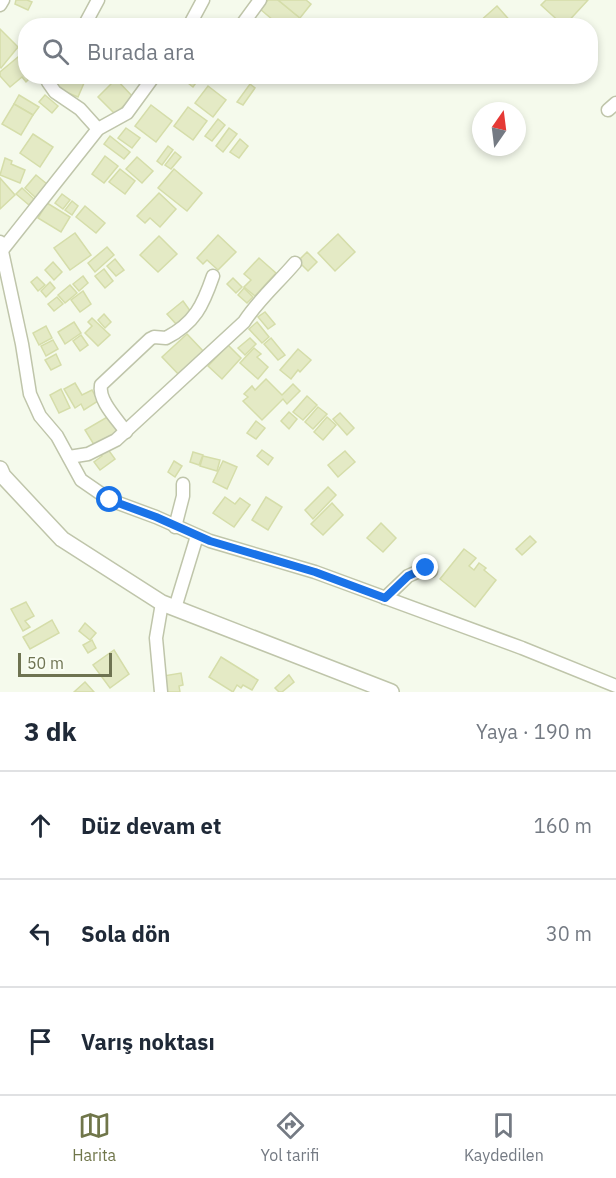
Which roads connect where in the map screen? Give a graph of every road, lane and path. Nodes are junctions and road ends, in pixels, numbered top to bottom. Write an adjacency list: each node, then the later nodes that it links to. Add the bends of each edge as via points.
1 (3, 0): 5 (street)
2 (98, 0): 6 (street)
3 (203, 0): 7 (street)
4 (260, 0): 8 (street)
5 (0, 5)
6 (88, 18)
7 (193, 18)
8 (247, 18)
9 (50, 84): 11 (street)
10 (148, 84): 11 (street, via 127,113)
11 (98, 129): 12 (street)
12 (1, 246): 16 (street, via 30,394 40,416)
13 (296, 263): 15 (street, via 243,322)
14 (213, 276): 15 (street, via 201,308 189,321 166,338 150,339 101,386 104,400)
15 (126, 432): 16 (street, via 100,449)
16 (69, 457): 19 (street, via 81,480 110,500)
17 (0, 469): 23 (street, via 62,539)
18 (183, 484): 19 (street)
19 (175, 527): 20 (street)
20 (197, 536): 22 (street); 23 (street)
21 (431, 571): 22 (street, via 426,568 408,576)
22 (385, 598): 24 (street)
23 (169, 606): 25 (street, via 156,638); 26 (street)
24 (616, 686)
25 (161, 692)
26 (391, 692)

